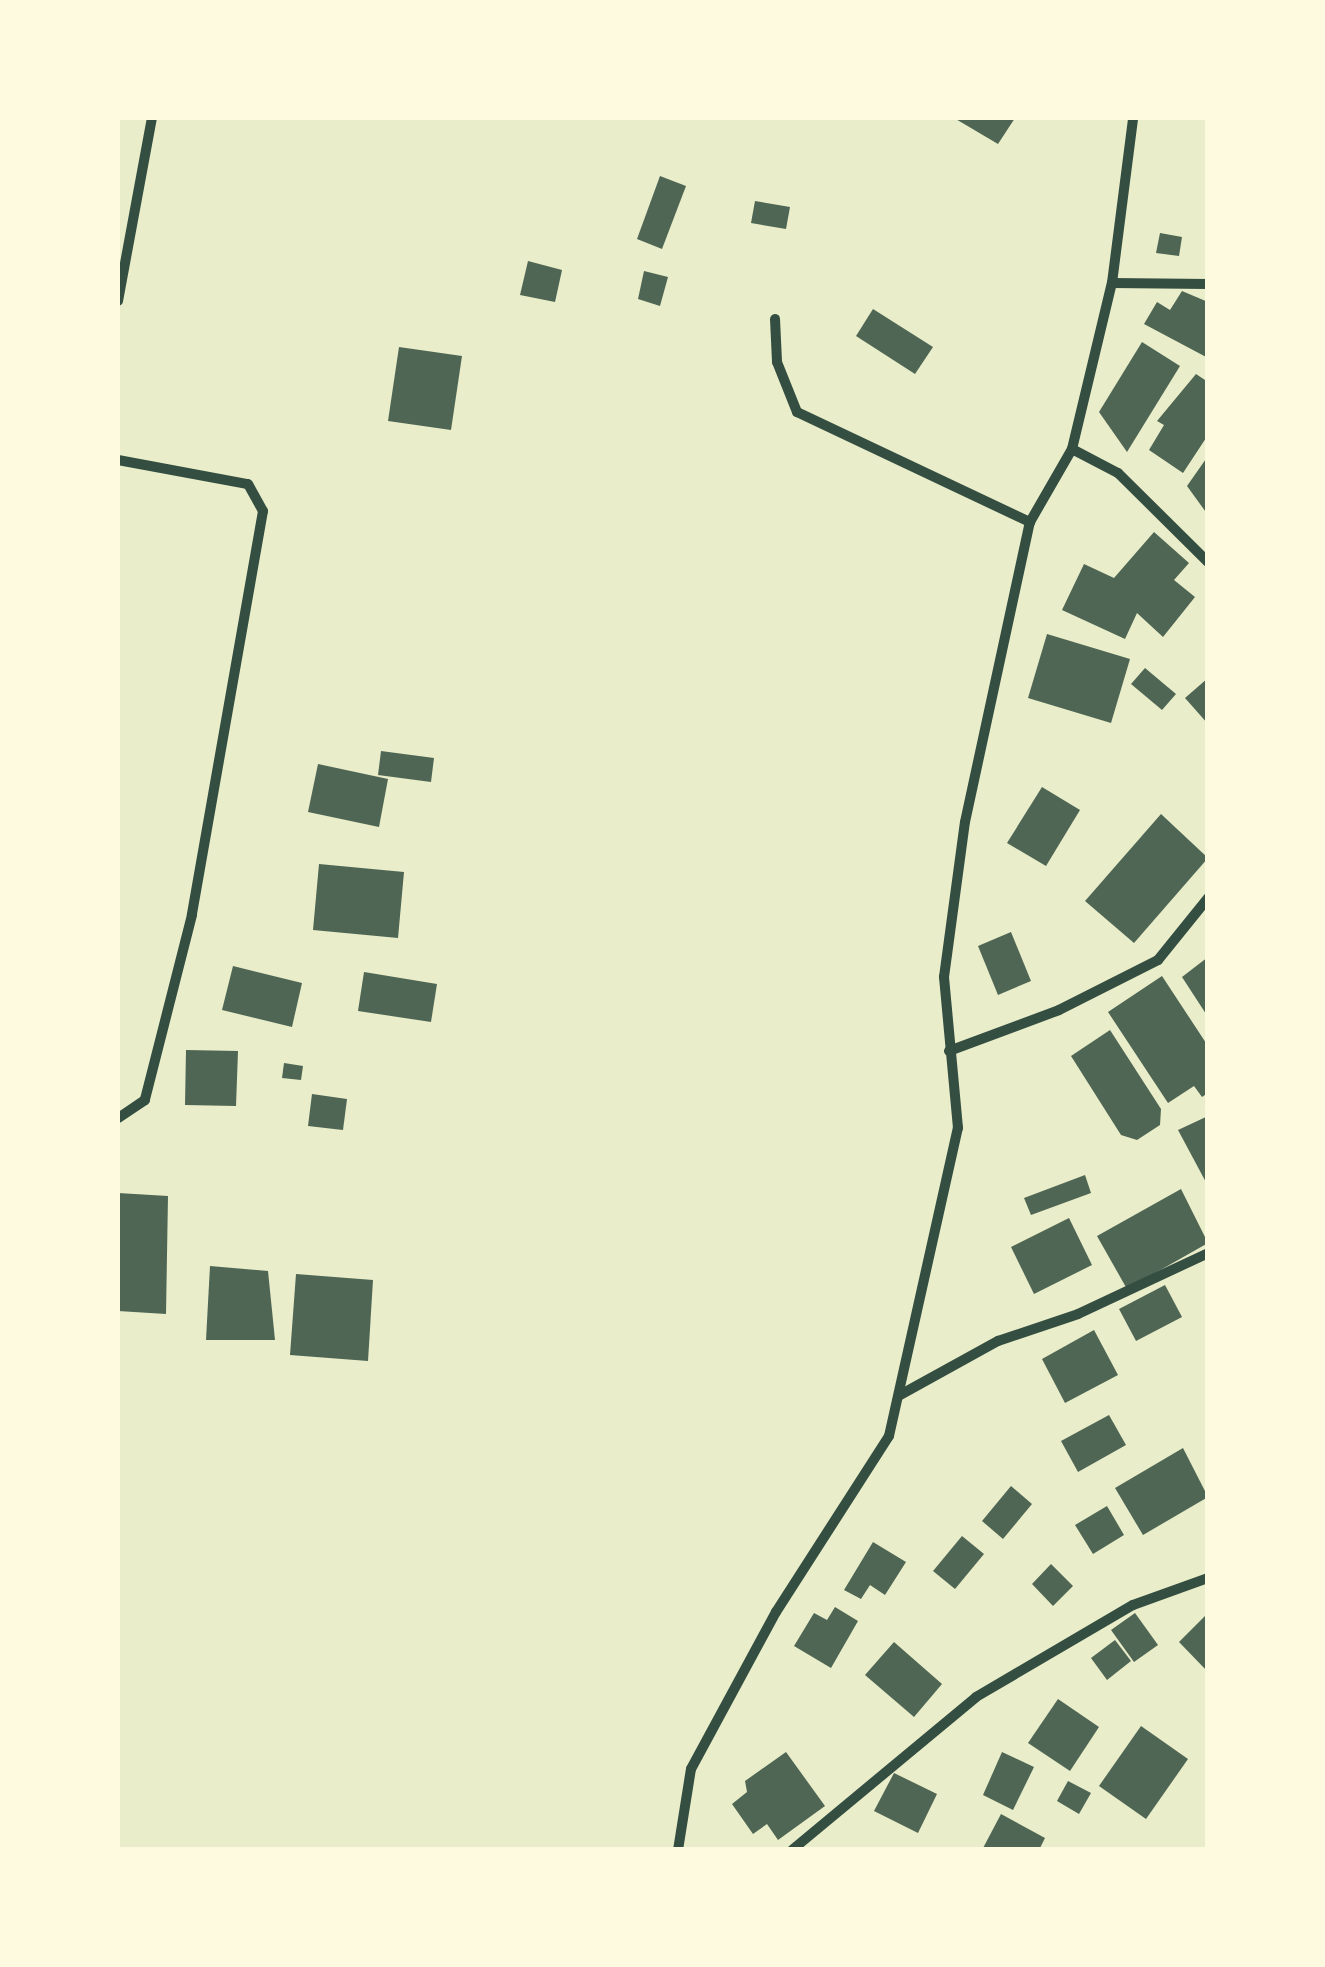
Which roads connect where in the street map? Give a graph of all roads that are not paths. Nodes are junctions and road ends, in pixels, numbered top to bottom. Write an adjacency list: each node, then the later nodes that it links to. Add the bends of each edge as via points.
1 (152, 118): 3 (street)
2 (1133, 118): 4 (street)
3 (123, 229): 6 (street)
4 (1112, 282): 5 (street); 8 (street)
5 (1208, 284)
6 (118, 301)
7 (774, 320): 10 (street, via 777,362 797,412)
8 (1072, 448): 10 (street); 11 (street, via 1118,473)
9 (118, 460): 14 (street, via 248,484 262,511 192,915 145,1100)
10 (1030, 522): 13 (street, via 965,822 944,978)
11 (1208, 562)
12 (1208, 898): 13 (street, via 1158,960 1059,1010)
13 (949, 1051): 16 (street, via 958,1128)
14 (118, 1118)
15 (1208, 1253): 16 (street, via 1078,1314 998,1341)
16 (900, 1395): 18 (street, via 890,1436 776,1612 691,1769)
17 (1208, 1578): 19 (street, via 1133,1605 976,1697)
18 (678, 1850)
19 (792, 1850)

